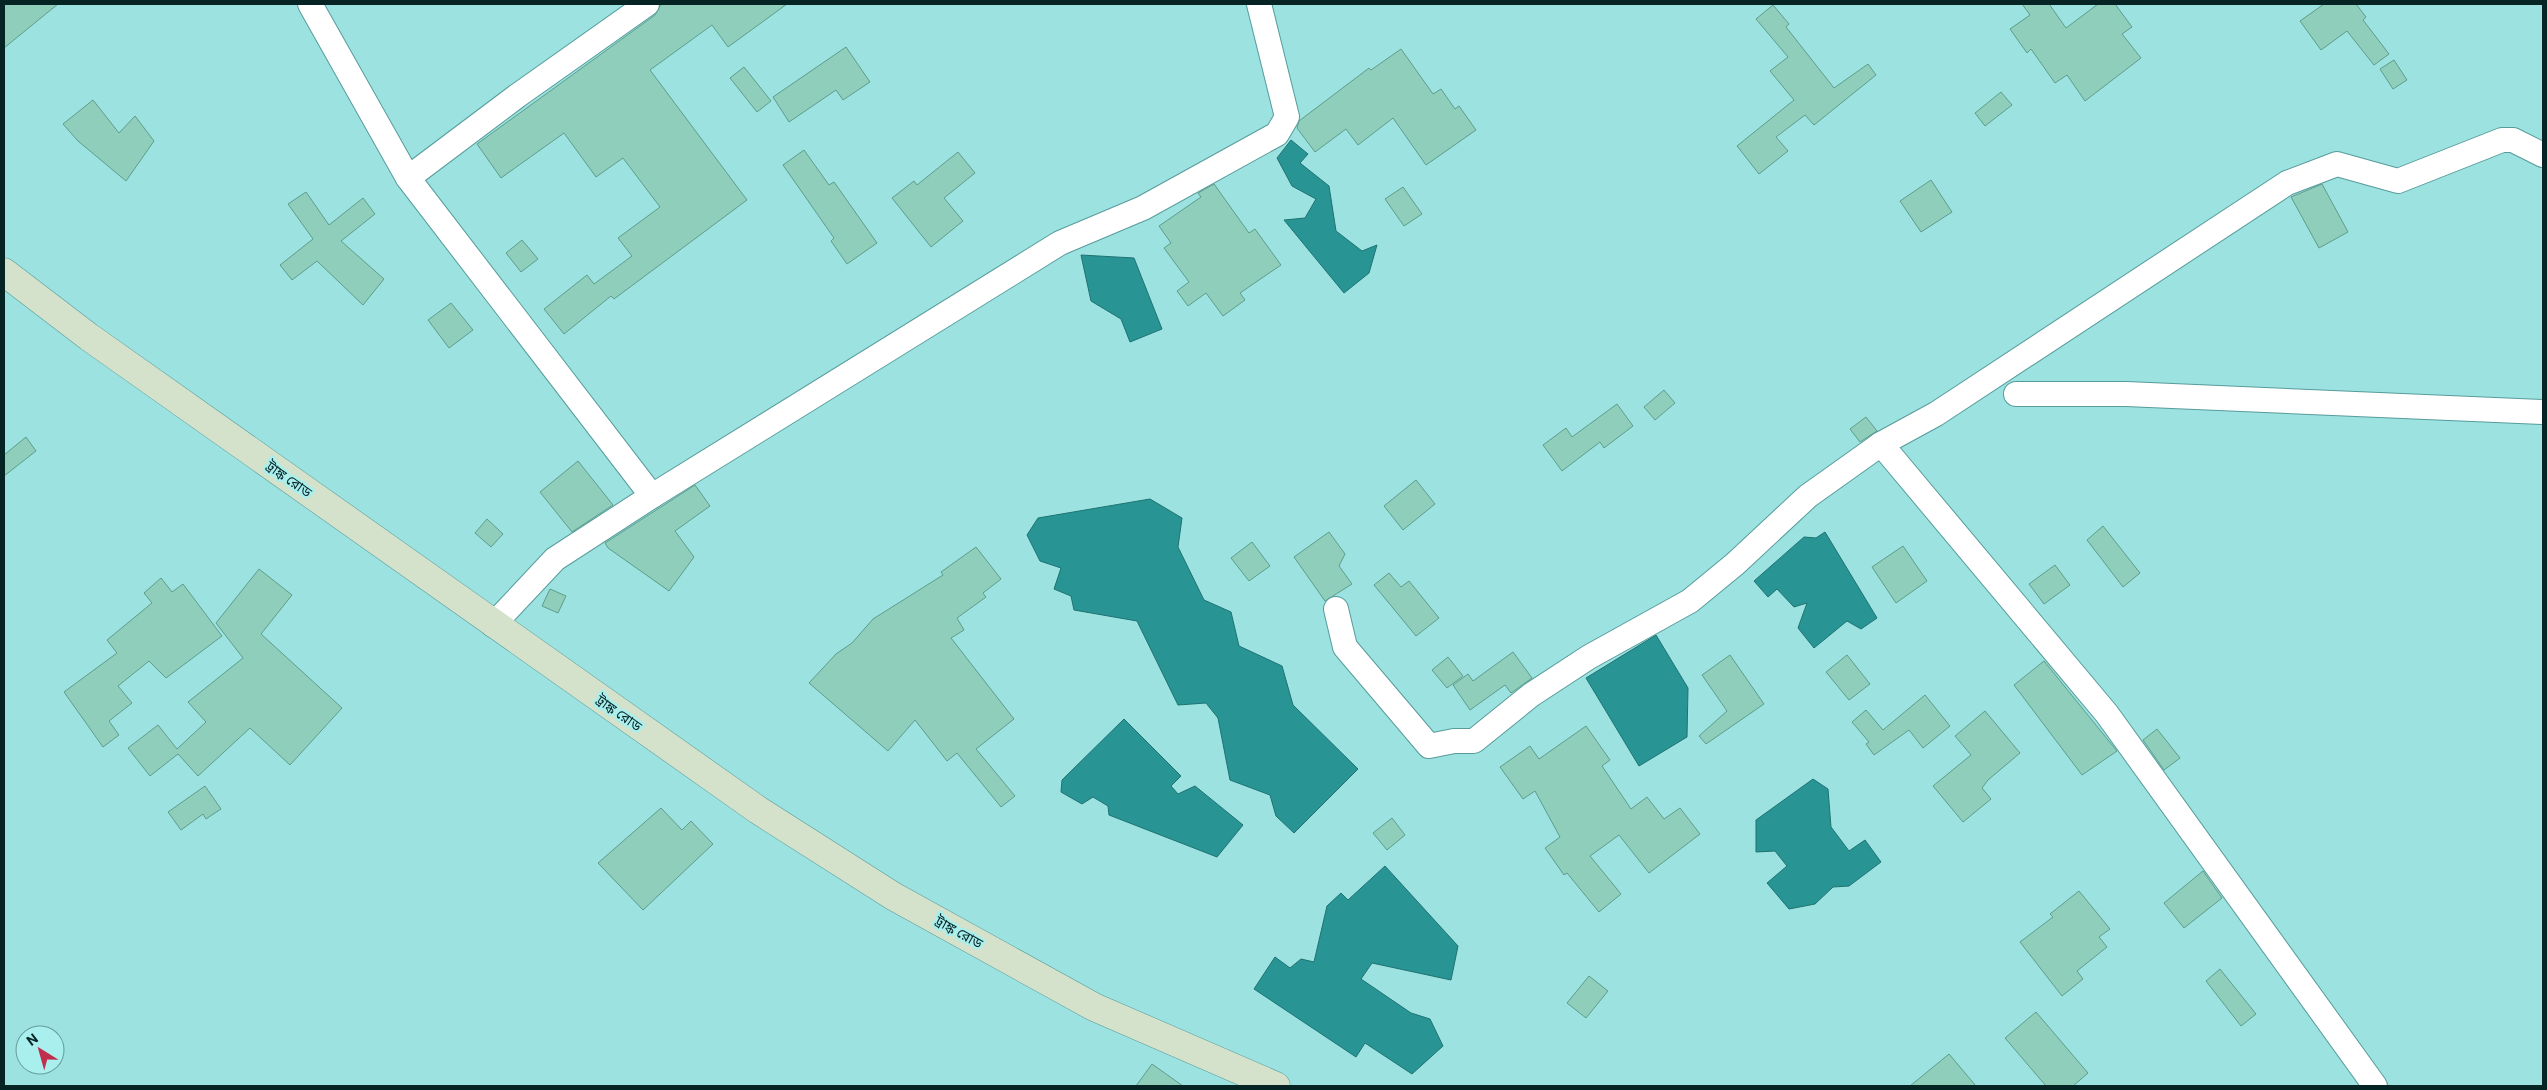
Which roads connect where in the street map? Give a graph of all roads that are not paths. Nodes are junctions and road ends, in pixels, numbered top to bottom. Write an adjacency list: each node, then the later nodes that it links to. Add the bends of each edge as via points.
1 (310, 4): 5 (street)
2 (647, 4): 5 (street)
3 (1260, 4): 10 (street, via 1287,117 1277,134 1143,208 1060,243)
4 (2543, 155): 9 (street, via 2513,140 2502,140 2398,181 2337,164 2287,182 1936,414)
5 (408, 178): 10 (street)
6 (4, 272): 12 (main road, ট্রাঙ্ক রোড, via 89,337)
7 (2016, 394): 8 (street, via 2126,394)
8 (2543, 412)
9 (1881, 444): 11 (street, via 1808,496 1690,601 1589,657 1531,695 1474,741 1429,746 1345,647); 14 (street, via 2107,714)
10 (652, 496): 12 (street, via 555,559)
11 (1336, 610)
12 (494, 625): 13 (main road, ট্রাঙ্ক রোড, via 758,810 893,896 1094,1007)
13 (1271, 1085)
14 (2375, 1086)

